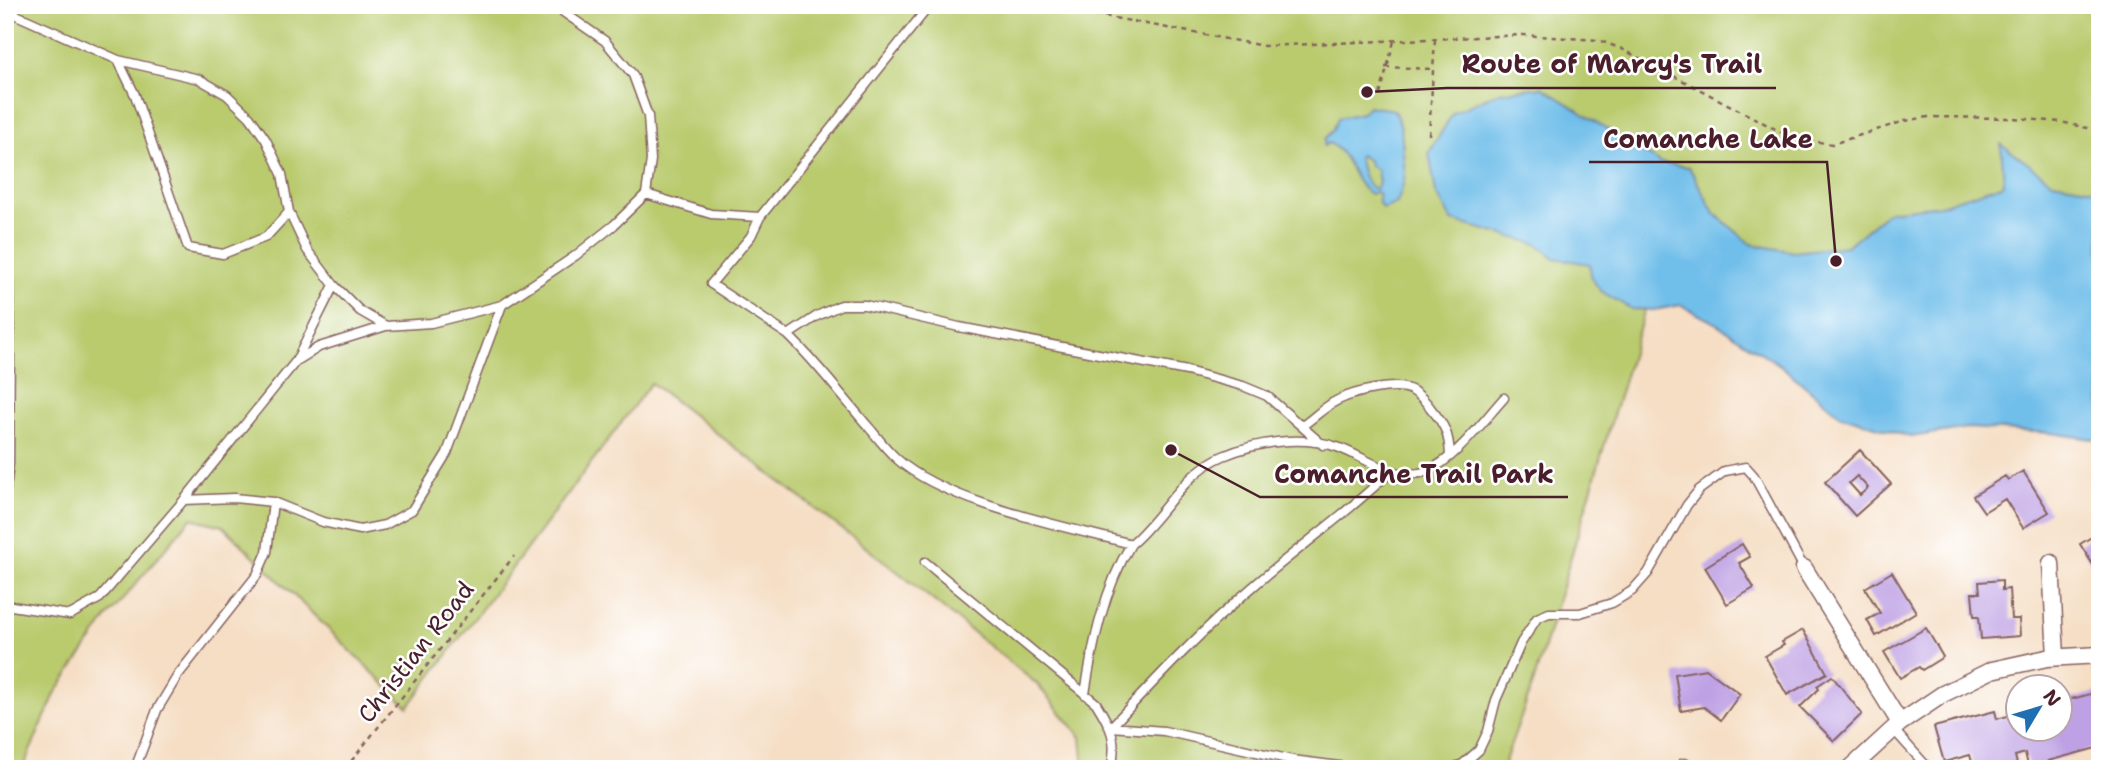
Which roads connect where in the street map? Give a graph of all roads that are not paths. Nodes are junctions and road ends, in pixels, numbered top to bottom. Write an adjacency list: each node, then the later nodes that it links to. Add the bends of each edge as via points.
1 (553, 5): 7 (lane, via 605,41 633,75 648,116 652,160)
2 (930, 5): 9 (lane)
3 (5, 10): 4 (lane)
4 (118, 60): 8 (lane, via 200,79 227,95 266,140 282,174); 8 (lane, via 135,95 188,248 223,254 266,237)
5 (5, 104): 6 (lane)
6 (6, 160): 10 (lane)
7 (646, 194): 9 (lane, via 711,214); 12 (lane, via 575,256)
8 (289, 212): 11 (lane, via 307,250)
9 (760, 217): 14 (lane, via 751,236 711,284)
10 (6, 236): 20 (lane)
11 (334, 285): 13 (lane, via 360,311); 15 (lane)
12 (502, 305): 13 (lane, via 431,323); 24 (lane, via 447,453 412,510 385,525 360,530 323,522)
13 (386, 326): 15 (lane, via 319,347)
14 (788, 335): 17 (lane, via 841,305 865,306 1243,386 1267,396); 25 (lane, via 897,460 921,477 1008,511)
15 (296, 361): 23 (lane)
16 (1504, 398): 19 (lane)
17 (1302, 426): 18 (lane); 19 (lane, via 1336,401 1380,388 1411,389 1445,425)
18 (1323, 445): 21 (lane, via 1336,446); 25 (lane, via 1261,442 1221,457 1196,472)
19 (1450, 455): 21 (lane, via 1427,471)
20 (7, 464): 22 (lane)
21 (1390, 472): 34 (lane, via 1254,586)
22 (5, 496)
23 (184, 500): 24 (lane); 29 (lane, via 100,598 70,615)
24 (273, 502): 35 (lane, via 267,552 257,575 178,675 157,710)
25 (1131, 544): 32 (lane, via 1116,569 1102,612)
26 (925, 562): 32 (lane)
27 (2051, 563): 31 (street)
28 (1804, 568): 33 (street); 38 (lane, via 1754,476 1746,467 1725,471 1699,489 1632,591 1580,613 1549,612 1538,618 1521,643 1479,750)
29 (5, 605)
30 (2100, 655): 31 (street)
31 (2056, 657): 33 (street, via 1992,670 1943,694)
32 (1085, 694): 34 (lane)
33 (1896, 726): 39 (street); 40 (lane)
34 (1111, 727): 36 (lane); 37 (lane, via 1164,731 1292,760)
35 (135, 769)
36 (1111, 769)
37 (1363, 769)
38 (1450, 769)
39 (1850, 769)
40 (1929, 769)

